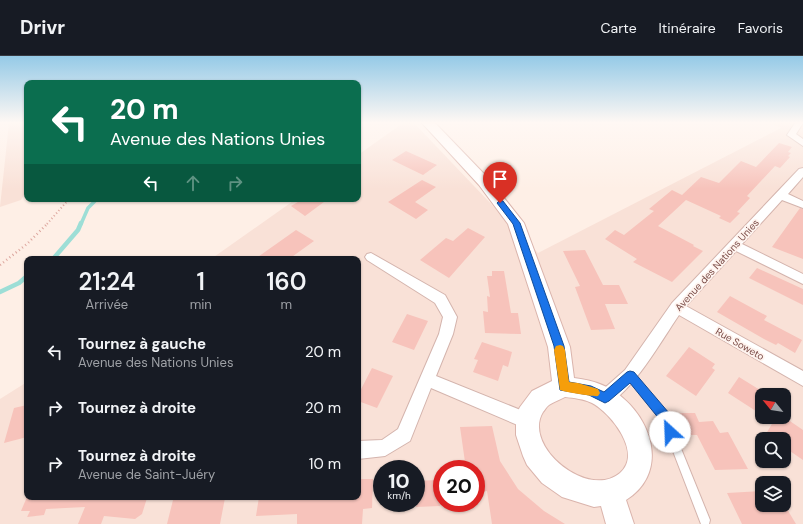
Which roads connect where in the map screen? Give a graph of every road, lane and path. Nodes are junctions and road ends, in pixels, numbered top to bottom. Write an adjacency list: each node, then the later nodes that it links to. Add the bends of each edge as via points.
1 (449, 145): 14 (main road, via 484,182 516,223 559,346)
2 (803, 171): 3 (street, Avenue des Nations Unies)
3 (781, 195): 5 (street); 6 (street, Avenue des Nations Unies)
4 (67, 202): 8 (path, via 11,258)
5 (803, 205)
6 (734, 245): 9 (street); 10 (street, Avenue des Nations Unies)
7 (371, 257): 12 (street, via 440,299 450,317 446,334)
8 (0, 265)
9 (803, 279)
10 (677, 307): 11 (street, Avenue des Nations Unies); 13 (street, Rue Soweto)
11 (630, 376): 15 (street, Avenue des Nations Unies); 19 (lane, via 664,417)
12 (427, 379): 16 (street); 17 (street, via 404,435 385,448)
13 (803, 379)
14 (564, 387): 15 (main road, via 591,391); 16 (main road, via 550,390 539,397 531,408)
15 (605, 398): 18 (main road, via 620,409 631,424 639,441 640,458 636,474 626,486)
16 (527, 421): 18 (main road, via 528,438 536,457 550,474 568,487 583,492)
17 (361, 450)
18 (610, 493): 20 (main road)
19 (705, 520)
20 (620, 524)

